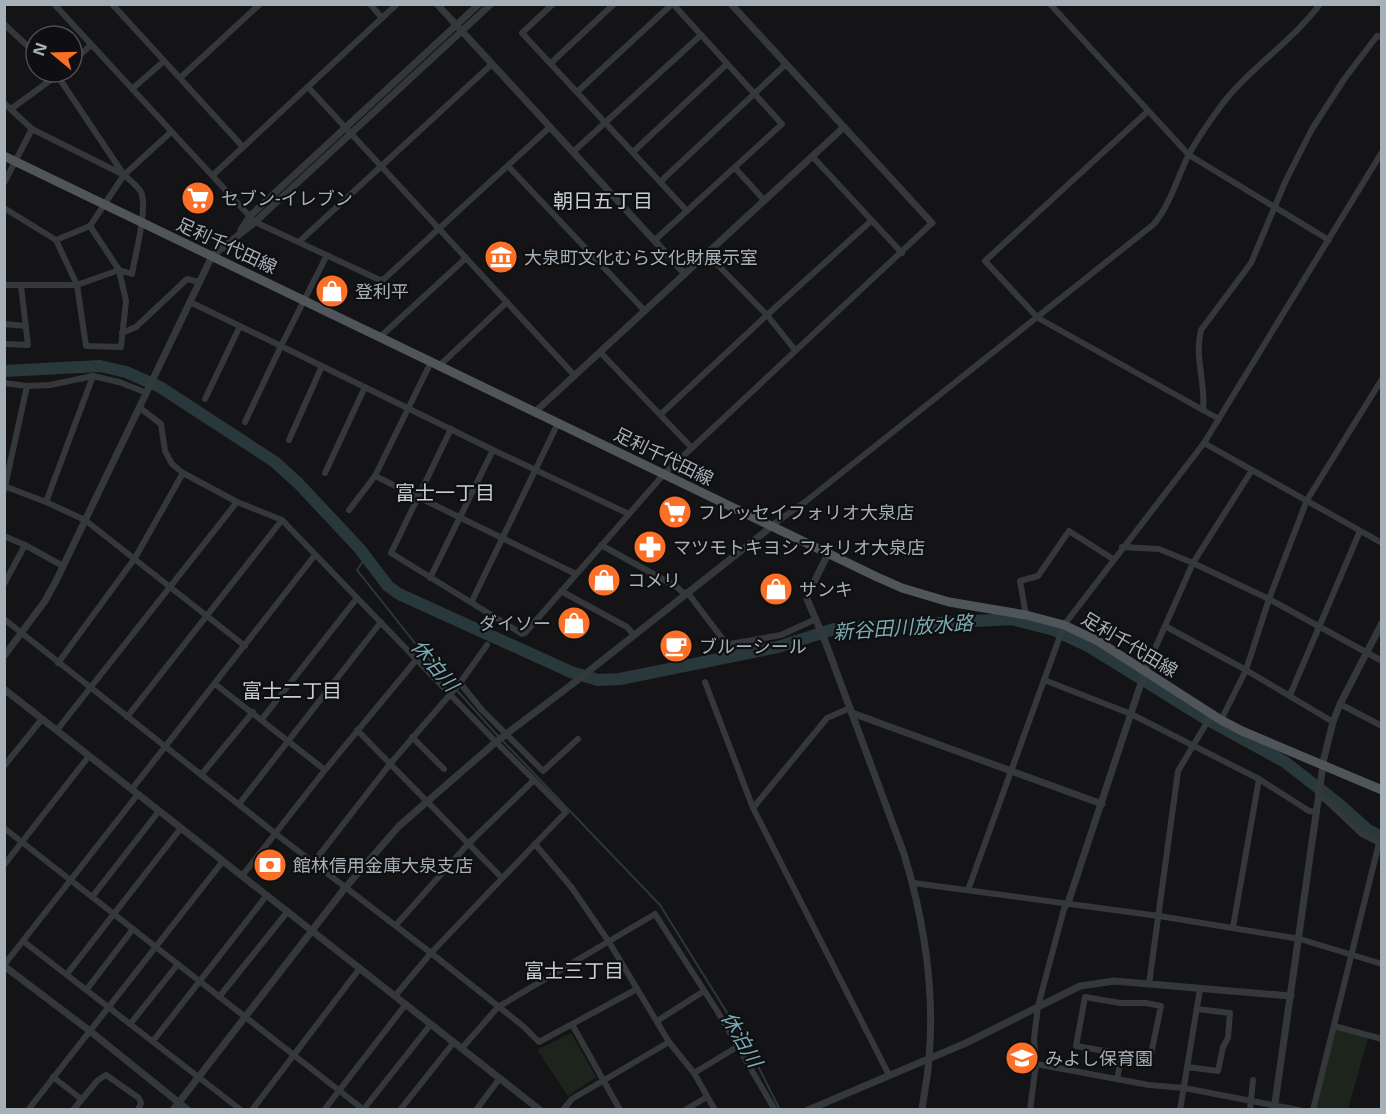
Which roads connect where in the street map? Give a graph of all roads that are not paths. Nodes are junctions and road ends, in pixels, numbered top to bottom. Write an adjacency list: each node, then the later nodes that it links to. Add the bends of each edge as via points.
1 (54, 4): 21 (street)
2 (260, 4): 28 (street)
3 (370, 4): 15 (street)
4 (397, 4): 15 (street)
5 (437, 4): 17 (street)
6 (479, 4): 17 (street)
7 (491, 4): 17 (street)
8 (554, 4): 24 (street, via 522,33)
9 (614, 4): 24 (street)
10 (673, 4): 18 (street); 33 (street)
11 (731, 4): 27 (street)
12 (1050, 4): 37 (street)
13 (1320, 4): 48 (street, via 1305,24 1247,75)
14 (117, 6): 23 (street)
15 (382, 18): 31 (street)
16 (4, 24): 20 (street)
17 (459, 28): 25 (street); 42 (street)
18 (701, 34): 26 (street); 38 (street)
19 (1382, 38): 61 (street, via 1377,36 1312,129)
20 (24, 43)
21 (91, 45): 22 (street); 32 (street)
22 (84, 51)
23 (164, 61): 28 (street); 32 (street)
24 (551, 63): 33 (street)
25 (492, 64): 39 (street); 52 (street)
26 (728, 64): 34 (street); 46 (street)
27 (786, 64): 34 (street); 40 (street)
28 (180, 78): 44 (street)
29 (44, 84): 36 (street)
30 (65, 84): 55 (street)
31 (308, 87): 42 (street); 44 (street)
32 (132, 89): 43 (street)
33 (577, 92): 38 (street)
34 (754, 93): 54 (street, via 782,124); 57 (street)
35 (4, 103): 36 (street)
36 (11, 109): 41 (street)
37 (1148, 111): 48 (street); 90 (street, via 985,261)
38 (605, 123): 45 (street); 46 (street)
39 (550, 127): 45 (street); 53 (street)
40 (844, 127): 50 (street); 67 (street)
41 (32, 129): 51 (street); 55 (street)
42 (348, 130): 52 (street); 64 (street)
43 (171, 132): 55 (street); 56 (street)
44 (243, 147): 56 (street)
45 (573, 152): 71 (street)
46 (633, 152): 57 (street)
47 (1382, 152): 72 (street)
48 (1189, 155): 61 (street); 90 (street, via 1166,209 1154,224)
49 (4, 156): 51 (main road, 足利千代田線)
50 (812, 156): 59 (street); 65 (street)
51 (15, 161): 58 (street); 60 (main road, 足利千代田線)
52 (382, 166): 69 (street); 73 (street)
53 (508, 166): 69 (street); 88 (street)
54 (735, 168): 59 (street); 63 (street)
55 (124, 175): 60 (street); 66 (street, via 140,189)
56 (213, 175): 64 (street)
57 (660, 182): 63 (street)
58 (4, 183)
59 (765, 200): 75 (street)
60 (103, 206): 66 (main road, 足利千代田線); 68 (street)
61 (1275, 206): 72 (street); 112 (street, via 1251,263 1202,330 1198,353)
62 (4, 208): 70 (street)
63 (687, 211): 71 (street)
64 (253, 219): 73 (street); 77 (street)
65 (871, 221): 74 (street); 89 (street)
66 (141, 223): 77 (main road, 足利千代田線); 79 (street, via 132,274)
67 (932, 223): 74 (street)
68 (90, 226): 70 (street); 79 (street)
69 (440, 228): 76 (street, via 382,280); 78 (street)
70 (56, 240): 83 (street)
71 (656, 240): 80 (street)
72 (1329, 240): 115 (street)
73 (300, 241): 76 (street)
74 (902, 253): 98 (street)
75 (707, 254): 80 (street); 89 (street)
76 (327, 255): 85 (street)
77 (212, 256): 81 (street); 85 (main road, 足利千代田線)
78 (466, 258): 87 (street); 95 (street)
79 (119, 270): 83 (street); 94 (street, via 126,301)
80 (685, 274): 88 (street)
81 (199, 282): 86 (street); 94 (street, via 187,279 136,327)
82 (4, 285): 84 (street)
83 (77, 285): 84 (street); 94 (street, via 86,346 121,347)
84 (21, 286): 92 (street)
85 (304, 300): 95 (main road, 足利千代田線); 97 (street)
86 (190, 302): 93 (street); 108 (street)
87 (507, 302): 100 (street); 103 (street)
88 (644, 310): 99 (street)
89 (767, 315): 98 (street); 114 (street)
90 (1038, 318): 112 (street); 139 (street)
91 (4, 324): 92 (street)
92 (26, 326): 96 (street, via 28,345)
93 (240, 326): 97 (street); 109 (street)
94 (122, 333)
95 (380, 337): 100 (main road, 足利千代田線)
96 (4, 344)
97 (281, 346): 101 (street); 116 (street)
98 (795, 350): 121 (street)
99 (600, 352): 103 (street); 114 (street)
100 (435, 364): 111 (street); 113 (main road, 足利千代田線)
101 (322, 366): 107 (street); 119 (street)
102 (93, 376): 106 (street); 108 (street); 132 (street)
103 (575, 376): 113 (street)
104 (1382, 379): 131 (street)
105 (4, 383): 106 (street)
106 (27, 386): 129 (street)
107 (365, 387): 111 (street); 125 (street)
108 (148, 392): 110 (street)
109 (205, 399)
110 (140, 408): 126 (street, via 161,424 165,451); 137 (street)
111 (409, 408): 118 (street); 128 (street)
112 (1203, 410): 115 (street)
113 (535, 412): 117 (main road, 足利千代田線)
114 (661, 414): 121 (street)
115 (1218, 419): 120 (street)
116 (245, 422)
117 (558, 423): 123 (street); 127 (main road, 足利千代田線)
118 (451, 429): 122 (street); 130 (street)
119 (289, 440)
120 (1204, 443): 124 (street); 146 (street)
121 (691, 447): 127 (street)
122 (493, 450): 123 (street); 136 (street)
123 (535, 470): 135 (street); 142 (street)
124 (1252, 470): 131 (street); 151 (street)
125 (325, 472)
126 (183, 473): 133 (street); 149 (street)
127 (664, 474): 135 (street); 139 (main road, 足利千代田線)
128 (375, 476): 130 (street); 134 (street)
129 (5, 488): 132 (street)
130 (418, 497): 136 (street); 154 (street, via 391,553)
131 (1307, 500): 140 (street); 160 (street)
132 (45, 502): 137 (street)
133 (237, 502): 138 (street); 156 (street)
134 (349, 510)
135 (629, 514): 144 (street)
136 (461, 516): 142 (street); 154 (street)
137 (85, 520): 149 (street); 152 (street)
138 (282, 520): 148 (street); 163 (street)
139 (771, 527): 147 (main road, 足利千代田線); 158 (street)
140 (1360, 531): 143 (street); 170 (street)
141 (4, 536): 145 (street)
142 (502, 538): 153 (street); 161 (street)
143 (1382, 543)
144 (601, 545): 153 (street); 158 (street)
145 (25, 546): 152 (street); 155 (street)
146 (1122, 547): 150 (street); 151 (street, via 1159,549)
147 (828, 554): 162 (main road, 足利千代田線, via 902,588 949,602); 164 (street, via 807,599)
148 (315, 555): 159 (street); 174 (street)
149 (135, 558): 156 (street); 179 (street)
150 (1113, 559): 162 (street, via 1069,531 1038,576 1020,581); 168 (street)
151 (1193, 563): 160 (street); 169 (street)
152 (63, 566): 171 (street)
153 (576, 574): 157 (street)
154 (430, 578): 157 (street, via 522,634)
155 (4, 584)
156 (170, 587): 163 (street); 186 (street)
157 (561, 591): 172 (street, via 627,627)
158 (686, 593): 164 (street, via 730,644 780,635); 172 (street)
159 (357, 598): 166 (street); 197 (street)
160 (1269, 599): 170 (street); 180 (street)
161 (472, 601)
162 (1026, 615): 168 (main road, 足利千代田線)
163 (208, 616): 174 (street); 195 (street)
164 (816, 619): 191 (street)
165 (4, 620): 171 (street)
166 (381, 622): 177 (street); 206 (street)
167 (1382, 623): 175 (street)
168 (1064, 625): 181 (main road, 足利千代田線, via 1098,641); 182 (street)
169 (1165, 626): 180 (street); 181 (street)
170 (1319, 626): 175 (street); 189 (street)
171 (22, 634): 176 (street); 179 (street)
172 (634, 635): 204 (street)
173 (487, 645): 184 (street)
174 (245, 646): 185 (street)
175 (1366, 652): 178 (street); 190 (street)
176 (4, 656)
177 (417, 660): 188 (street); 202 (street)
178 (1382, 660)
179 (58, 663): 186 (street)
180 (1246, 670): 189 (street); 198 (street)
181 (1144, 673): 193 (street); 194 (main road, 足利千代田線)
182 (1044, 680): 193 (street); 215 (street)
183 (705, 682): 225 (street)
184 (459, 683): 188 (street); 204 (street)
185 (215, 684): 192 (street); 208 (street)
186 (90, 688): 195 (street); 201 (street)
187 (4, 689): 196 (street)
188 (450, 693): 203 (street); 204 (street)
189 (1290, 695): 199 (street)
190 (1340, 704): 199 (street); 200 (street)
191 (851, 710): 215 (street); 225 (street, via 827,718); 241 (street)
192 (253, 712): 197 (street); 216 (street)
193 (1131, 714): 207 (street); 224 (street)
194 (1210, 715): 198 (main road, 足利千代田線); 207 (street)
195 (127, 717): 208 (street)
196 (42, 719): 201 (street); 212 (street)
197 (262, 719): 206 (street)
198 (1221, 720): 211 (main road, 足利千代田線)
199 (1333, 722): 211 (street)
200 (1382, 726)
201 (57, 730): 209 (street)
202 (357, 730): 210 (street); 214 (street)
203 (412, 737): 210 (street); 213 (street)
204 (501, 739): 205 (street, via 543,771); 218 (street); 222 (street)
205 (578, 739)
206 (289, 741): 214 (street); 223 (street)
207 (1193, 745): 217 (street); 249 (street, via 1178,771)
208 (165, 747): 216 (street); 220 (street)
209 (89, 756): 220 (street); 231 (street)
210 (390, 764): 222 (street); 236 (street)
211 (1322, 765): 219 (main road, 足利千代田線); 221 (street)
212 (4, 766)
213 (444, 769)
214 (325, 770): 230 (street)
215 (1011, 772): 224 (street); 243 (street)
216 (201, 775): 223 (street)
217 (1259, 779): 227 (street); 251 (street)
218 (534, 780): 232 (street); 233 (street, via 566,812)
219 (1382, 790)
220 (135, 792): 226 (street); 240 (street)
221 (1319, 795): 227 (street); 234 (street, via 1362,834)
222 (426, 802): 232 (street); 242 (street, via 399,826)
223 (239, 804): 230 (street)
224 (1102, 804): 246 (street)
225 (753, 808): 298 (street)
226 (159, 811): 229 (street); 245 (street)
227 (1316, 812): 254 (street)
228 (4, 828): 231 (street)
229 (181, 828): 235 (street); 248 (street)
230 (276, 834): 236 (street); 238 (street)
231 (22, 842): 237 (street); 240 (street)
232 (468, 844): 239 (street); 250 (street)
233 (535, 844): 239 (street); 256 (street, via 572,888)
234 (1380, 844): 259 (street)
235 (223, 861): 238 (street); 257 (street)
236 (313, 862): 242 (street)
237 (4, 865)
238 (242, 876): 244 (street)
239 (502, 878): 258 (street)
240 (71, 880): 245 (street); 255 (street)
241 (913, 883): 243 (street); 294 (street, via 925,944)
242 (345, 888): 250 (street); 253 (street)
243 (968, 890): 246 (street)
244 (267, 895): 247 (street); 265 (street)
245 (92, 897): 248 (street)
246 (1068, 903): 249 (street); 276 (street)
247 (288, 912): 253 (street); 273 (street)
248 (114, 914): 252 (street); 264 (street)
249 (1159, 916): 251 (street); 266 (street)
250 (396, 925): 258 (street)
251 (1233, 927): 254 (street)
252 (133, 929): 257 (street); 268 (street)
253 (312, 930): 263 (street); 279 (street)
254 (1299, 939): 259 (street); 272 (street)
255 (23, 941): 262 (street); 264 (street)
256 (609, 942): 269 (street); 270 (street, via 655,914); 277 (street)
257 (156, 947): 260 (street); 275 (street)
258 (431, 953): 271 (street); 277 (street)
259 (1351, 955): 261 (street); 284 (street)
260 (178, 964): 265 (street); 281 (street)
261 (1382, 964)
262 (4, 966): 285 (street)
263 (360, 968): 271 (street); 293 (street)
264 (67, 974): 268 (street)
265 (200, 982): 273 (street); 287 (street)
266 (1149, 984): 267 (street); 276 (street, via 1097,982)
267 (1200, 988): 272 (street); 278 (street)
268 (87, 989): 275 (street)
269 (637, 989): 280 (street); 283 (street)
270 (704, 992): 280 (street); 290 (street)
271 (395, 996): 274 (street)
272 (1291, 996): 311 (street)
273 (219, 997): 279 (street)
274 (406, 1004): 282 (street); 306 (street)
275 (109, 1006): 281 (street); 285 (street)
276 (1038, 1006): 294 (street); 295 (street)
277 (498, 1007): 283 (street, via 539,1042); 291 (street)
278 (1197, 1009): 296 (street); 296 (street, via 1230,1013 1228,1038 1218,1071)
279 (245, 1017): 293 (street); 299 (street)
280 (657, 1022): 289 (street)
281 (131, 1023): 287 (street)
282 (431, 1024): 288 (street); 312 (street)
283 (573, 1026): 302 (street)
284 (1334, 1026): 286 (street); 335 (street)
285 (90, 1031): 300 (street); 310 (street)
286 (1382, 1039)
287 (153, 1041): 299 (street)
288 (454, 1042): 291 (street); 321 (street)
289 (669, 1042): 297 (street); 302 (street)
290 (737, 1047): 297 (street); 328 (street)
291 (462, 1048): 301 (street)
292 (1122, 1054): 292 (street, via 1076,1046 1085,997 1161,1006 1150,1059); 303 (street)
293 (294, 1055): 306 (street); 319 (street)
294 (929, 1059): 298 (street); 330 (street)
295 (1036, 1064): 303 (street); 331 (street)
296 (1187, 1067): 305 (street)
297 (694, 1073): 307 (street)
298 (889, 1075): 329 (street)
299 (199, 1076): 310 (street); 318 (street)
300 (53, 1077): 308 (street); 313 (street)
301 (500, 1078): 322 (street); 323 (street)
302 (603, 1079): 324 (street, via 572,1099); 325 (street)
303 (1117, 1079): 305 (street)
304 (1253, 1080): 309 (street)
305 (1184, 1088): 309 (street); 332 (street)
306 (339, 1090): 312 (street); 320 (street)
307 (707, 1097): 326 (street); 327 (street)
308 (81, 1098): 314 (street); 315 (street, via 106,1075 139,1098)
309 (1251, 1101): 311 (street); 333 (street)
310 (179, 1102): 316 (street); 317 (street)
311 (1274, 1107): 334 (street)
312 (363, 1109)
313 (28, 1110)
314 (73, 1110)
315 (138, 1110)
316 (173, 1110)
317 (188, 1110)
318 (241, 1110)
319 (252, 1110)
320 (324, 1110)
321 (400, 1110)
322 (476, 1110)
323 (540, 1110)
324 (563, 1110)
325 (620, 1110)
326 (685, 1110)
327 (715, 1110)
328 (775, 1110)
329 (808, 1110)
330 (922, 1110)
331 (1030, 1110)
332 (1180, 1110)
333 (1250, 1110)
334 (1299, 1110)
335 (1313, 1110)

